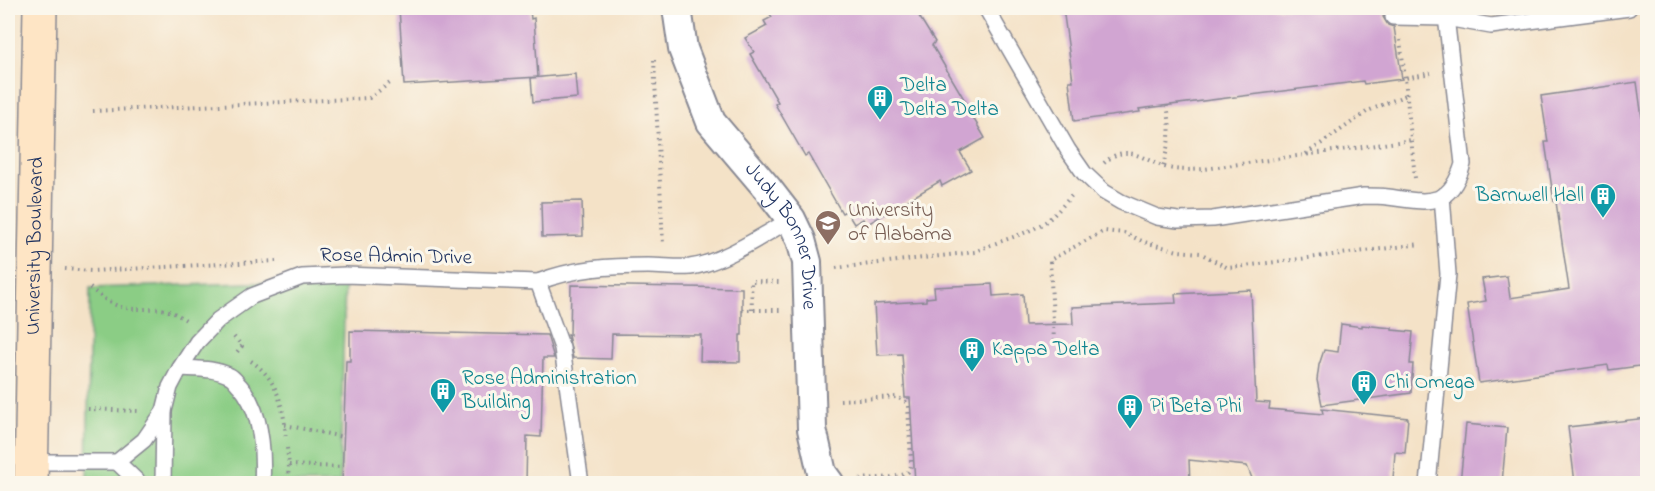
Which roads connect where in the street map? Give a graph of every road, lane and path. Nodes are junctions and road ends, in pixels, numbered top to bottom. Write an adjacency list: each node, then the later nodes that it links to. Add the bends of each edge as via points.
1 (40, 8): 39 (main road, University Boulevard)
2 (738, 8): 5 (path)
3 (986, 8): 18 (lane, via 1084,173 1121,202 1157,217 1178,220 1213,219 1364,196)
4 (1629, 8): 6 (lane, via 1491,26)
5 (688, 10): 19 (street, Judy Bonner Drive, via 683,49 711,122)
6 (1446, 13): 7 (lane); 17 (lane, via 1463,164 1454,186)
7 (1395, 17): 10 (path)
8 (654, 53): 21 (path)
9 (1432, 73): 10 (path)
10 (1405, 78): 12 (path)
11 (390, 83): 14 (path, via 369,98)
12 (1406, 95): 15 (path, via 1368,111); 18 (path)
13 (1167, 106): 16 (path, via 1170,138)
14 (93, 111)
15 (1306, 155)
16 (1163, 166)
17 (1442, 196): 18 (lane); 45 (lane, via 1448,274)
18 (1418, 202): 20 (path)
19 (791, 219): 23 (lane, Rose Admin Drive, via 727,254 690,267 602,267); 40 (street, Judy Bonner Drive, via 807,262 812,429 822,473)
20 (1421, 244): 22 (path); 30 (path, via 1228,268 1200,253 1104,231 1050,261)
21 (663, 251)
22 (1422, 253)
23 (538, 282): 31 (lane, Rose Admin Drive, via 302,277 252,296 218,320); 44 (lane, via 562,348)
24 (784, 282): 26 (path, via 751,281)
25 (90, 288): 29 (path, via 118,306 174,312)
26 (752, 309): 27 (path); 28 (path)
27 (742, 310)
28 (784, 310)
29 (192, 323)
30 (1054, 341)
31 (180, 368): 33 (lane, Rose Admin Drive); 43 (lane, via 231,376 246,392 261,441)
32 (833, 400): 40 (path, via 897,397 908,406 908,472)
33 (164, 411): 36 (lane, Rose Admin Drive, via 144,440); 42 (lane, Rose Admin Drive)
34 (285, 425): 35 (path)
35 (343, 437)
36 (117, 462): 39 (lane); 41 (lane)
37 (289, 465): 38 (path)
38 (342, 467)
39 (31, 472)
40 (841, 481)
41 (140, 483)
42 (163, 483)
43 (262, 483)
44 (581, 483)
45 (1428, 483)

